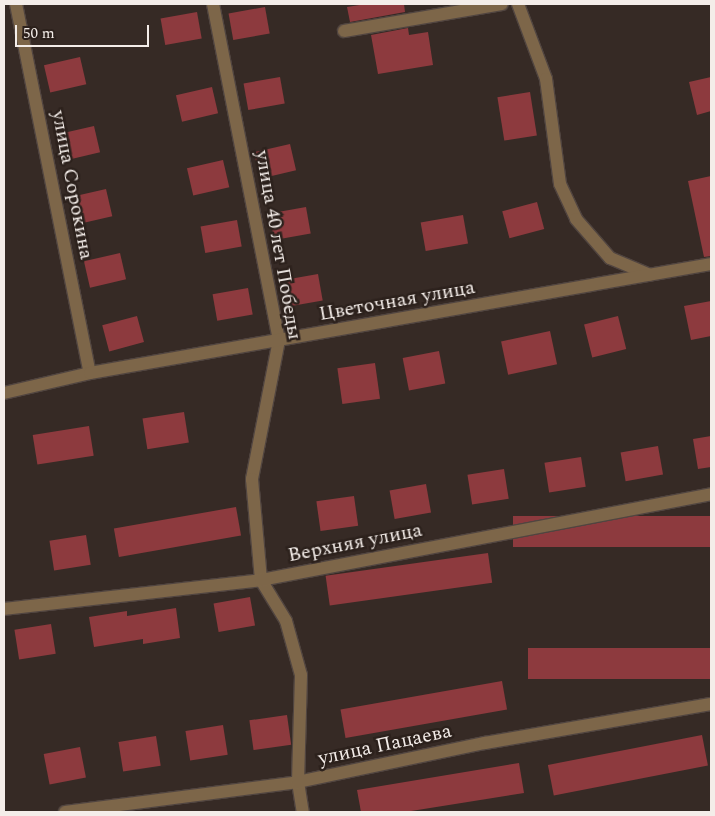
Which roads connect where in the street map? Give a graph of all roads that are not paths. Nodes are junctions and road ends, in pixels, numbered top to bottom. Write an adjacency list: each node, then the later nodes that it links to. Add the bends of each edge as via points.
1 (16, 4): 9 (street, улица Сорокина)
2 (213, 4): 8 (street, улица 40 лет Победы)
3 (502, 4): 5 (street)
4 (518, 4): 7 (street, via 546,79 560,184 576,219 610,258)
5 (344, 31)
6 (711, 264): 7 (street, Цветочная улица)
7 (650, 275): 8 (street, Цветочная улица)
8 (279, 340): 9 (street, Цветочная улица); 12 (street, улица 40 лет Победы, via 252,480)
9 (90, 373): 10 (street, Цветочная улица)
10 (4, 393)
11 (711, 494): 12 (street, Верхняя улица)
12 (261, 580): 13 (street, Верхняя улица); 15 (street, улица 40 лет Победы, via 286,621 301,675)
13 (4, 610)
14 (711, 704): 15 (street, улица Пацаева, via 485,743)
15 (298, 782): 16 (street, улица Пацаева); 17 (street, улица 40 лет Победы)
16 (65, 812)
17 (303, 812)

